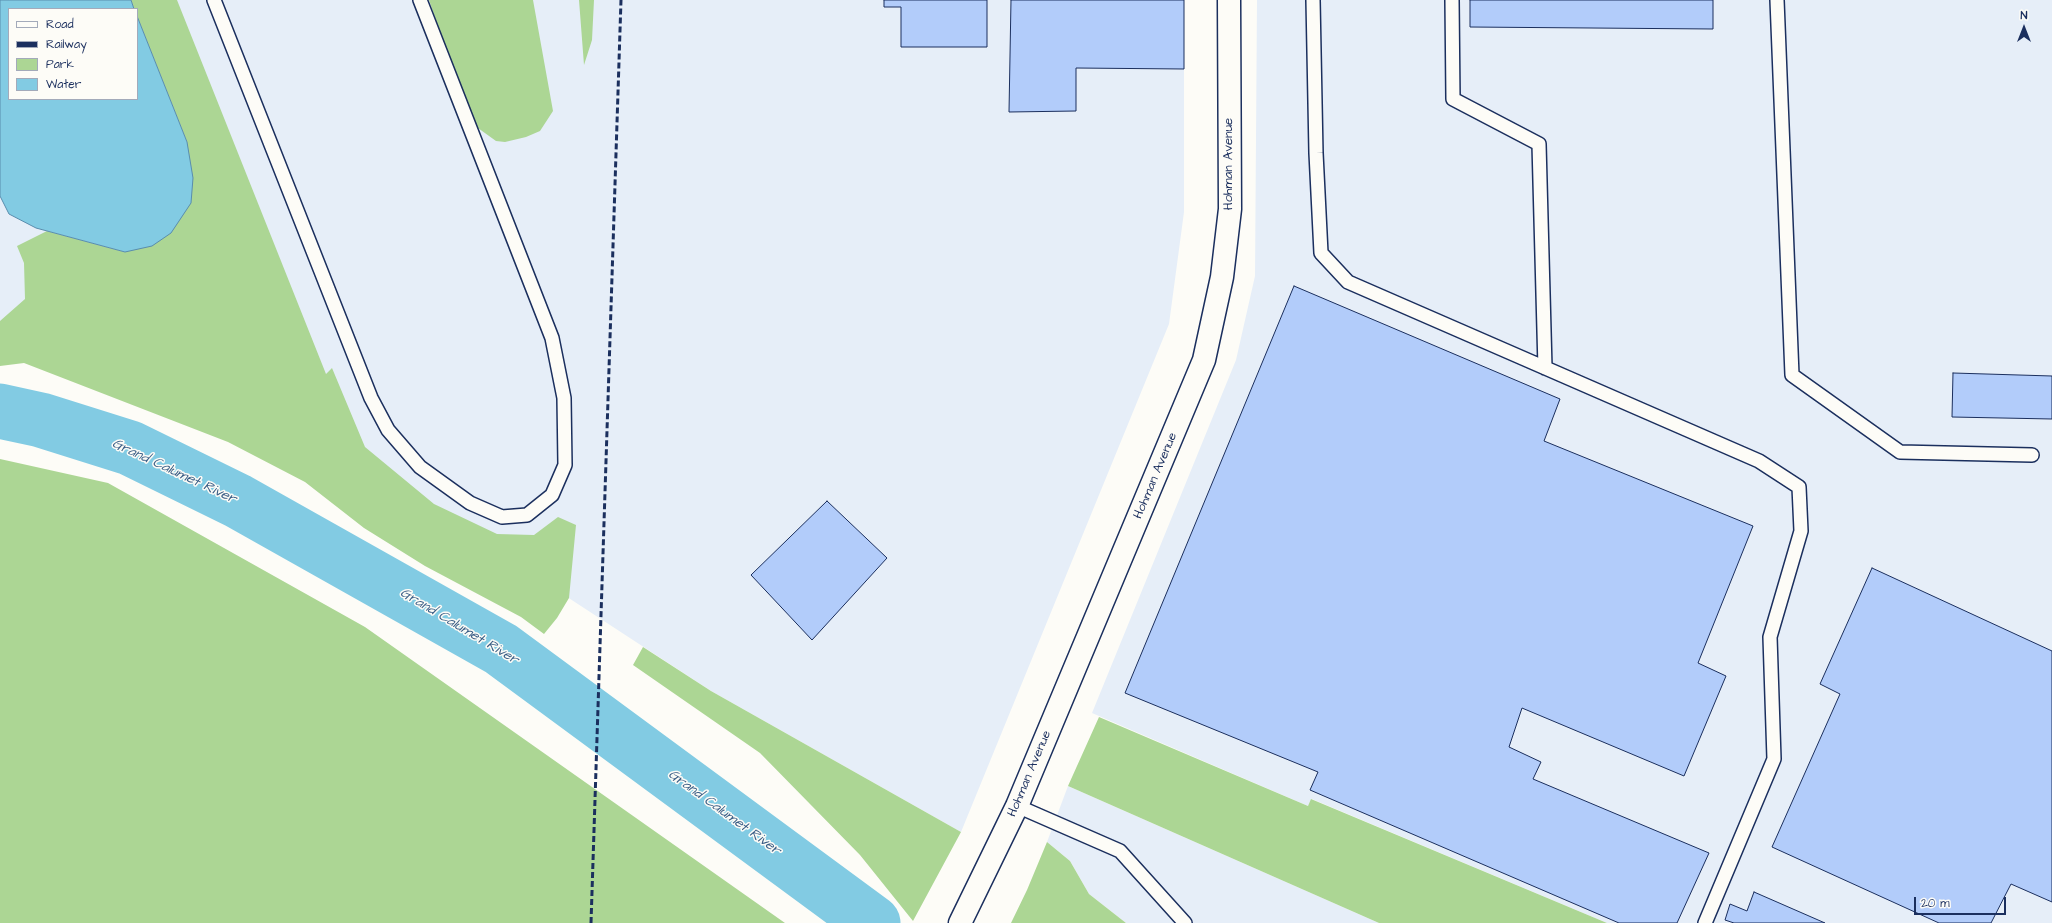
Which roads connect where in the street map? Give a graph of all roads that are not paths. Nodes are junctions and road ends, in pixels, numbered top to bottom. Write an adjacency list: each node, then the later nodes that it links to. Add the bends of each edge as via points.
1 (214, 0): 2 (lane, via 371,398 388,430 420,467 470,503 502,517 527,515 552,495 565,465 564,398 552,338)
2 (420, 0)
3 (1229, 0): 9 (main road, Hohman Avenue, via 1230,209 1222,277 1204,360)
4 (1313, 0): 7 (lane, via 1321,254 1348,282)
5 (1452, 0): 7 (lane, via 1453,99 1539,144)
6 (1777, 0): 8 (lane, via 1792,375 1900,452)
7 (1545, 368): 12 (lane, via 1759,460 1799,487 1801,531 1770,637 1774,759)
8 (2032, 455)
9 (1017, 806): 10 (main road, Hohman Avenue); 11 (lane, via 1120,851)
10 (960, 923)
11 (1185, 923)
12 (1705, 923)

